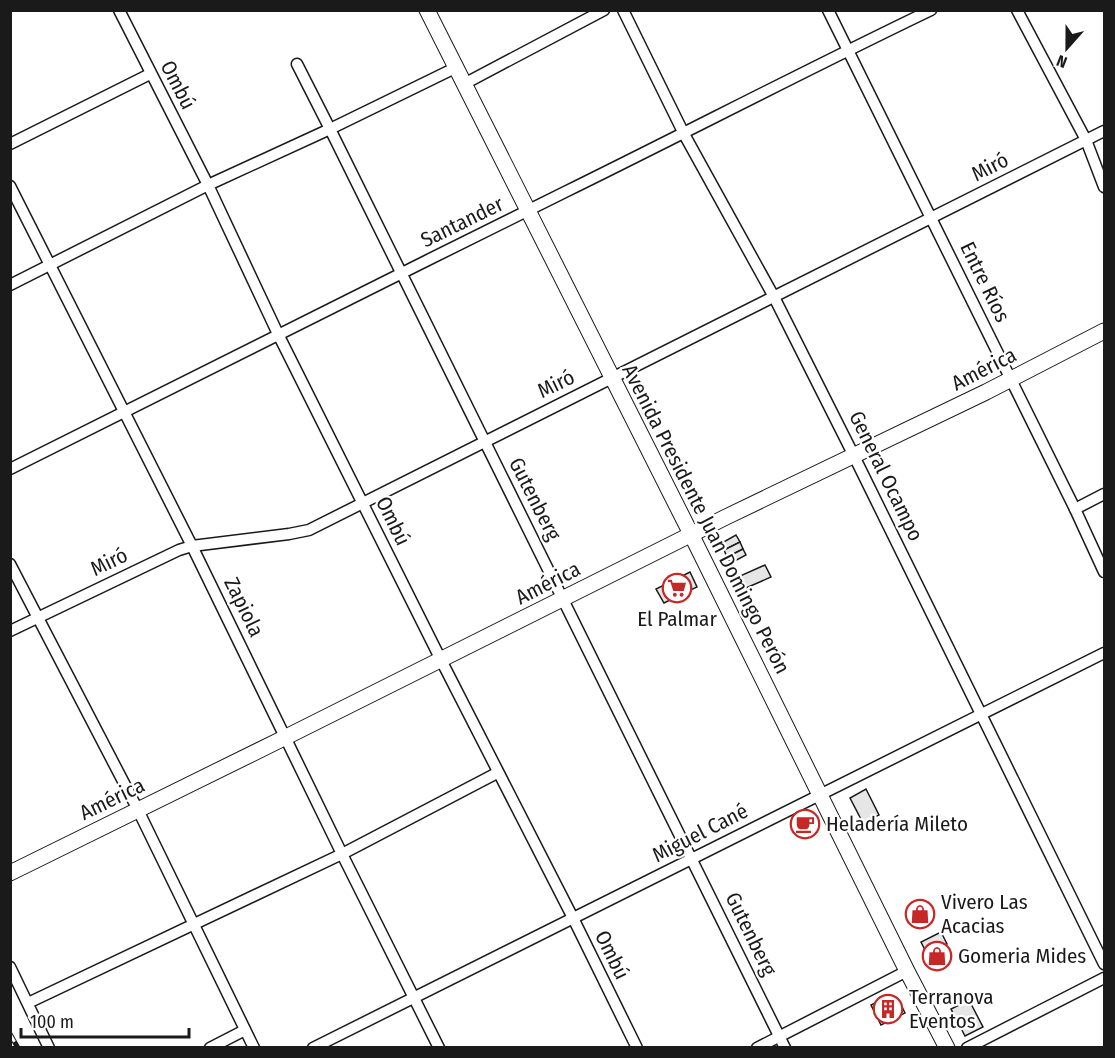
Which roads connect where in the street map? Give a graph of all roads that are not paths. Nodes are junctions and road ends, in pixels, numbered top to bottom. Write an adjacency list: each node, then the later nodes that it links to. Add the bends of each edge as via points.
1 (119, 10): 11 (street, Ombú)
2 (427, 10): 10 (street, Avenida Presidente Juan Domingo Perón)
3 (604, 10): 12 (street)
4 (623, 10): 15 (street, General Ocampo)
5 (828, 10): 8 (street, Entre Ríos)
6 (931, 10): 8 (street, Santander)
7 (1017, 10): 16 (street)
8 (848, 50): 15 (street, Santander); 22 (street, Entre Ríos)
9 (297, 64): 13 (street, Gutenberg)
10 (455, 68): 12 (street, Avenida Presidente Juan Domingo Perón); 13 (street)
11 (150, 74): 17 (street); 18 (street, Ombú)
12 (464, 84): 21 (street, Avenida Presidente Juan Domingo Perón)
13 (330, 129): 18 (street); 24 (street, Gutenberg)
14 (1104, 131): 16 (street, Miró)
15 (684, 134): 21 (street, Santander); 26 (street, General Ocampo)
16 (1086, 140): 20 (street); 22 (street, Miró)
17 (10, 144)
18 (208, 185): 23 (street); 28 (street, Ombú)
19 (10, 186): 23 (street, Zapiola)
20 (1104, 187)
21 (528, 211): 24 (street, Santander); 29 (street, Avenida Presidente Juan Domingo Perón)
22 (932, 219): 26 (street, Miró); 30 (street, Entre Ríos)
23 (50, 265): 25 (street); 31 (street, Zapiola)
24 (401, 274): 28 (street, Santander); 32 (street, Gutenberg)
25 (10, 285)
26 (774, 297): 29 (street, Miró); 33 (street, General Ocampo)
27 (1104, 332): 30 (street, América)
28 (278, 334): 31 (street, Santander); 36 (street, Ombú)
29 (612, 378): 32 (street, Miró); 38 (street, Avenida Presidente Juan Domingo Perón)
30 (1010, 380): 33 (street, América); 37 (street, Entre Ríos)
31 (124, 411): 34 (street, Santander); 39 (street, Zapiola)
32 (484, 441): 36 (street, Miró); 42 (street, Gutenberg)
33 (854, 456): 38 (street, América); 47 (street, General Ocampo)
34 (10, 469)
35 (1104, 494): 37 (street)
36 (363, 503): 39 (street, Miró, via 309,530); 46 (street, Ombú)
37 (1075, 509): 41 (street, Entre Ríos)
38 (691, 534): 42 (street, América); 50 (street, Avenida Presidente Juan Domingo Perón)
39 (192, 546): 43 (street, Miró); 48 (street, Zapiola)
40 (10, 564): 43 (street)
41 (1104, 572)
42 (563, 599): 46 (street, América); 53 (street, Gutenberg)
43 (38, 618): 44 (street, Miró); 51 (street)
44 (10, 631)
45 (1104, 653): 47 (street, Miguel Cané)
46 (441, 660): 48 (street, América); 49 (street, Ombú)
47 (981, 714): 50 (street, Miguel Cané); 57 (street, General Ocampo)
48 (286, 737): 51 (street, América); 52 (street, Zapiola)
49 (498, 773): 52 (street); 55 (street, Ombú)
50 (820, 795): 53 (street, Miguel Cané); 59 (street, Avenida Presidente Juan Domingo Perón)
51 (138, 810): 54 (street, América); 56 (street)
52 (342, 854): 56 (street); 61 (street, Zapiola)
53 (693, 858): 55 (street, Miguel Cané); 64 (street, Gutenberg)
54 (10, 873)
55 (573, 918): 61 (street, Miguel Cané); 70 (street, Ombú)
56 (194, 924): 62 (street); 63 (street)
57 (1104, 964)
58 (10, 967): 62 (street)
59 (906, 971): 64 (street); 73 (street, Avenida Presidente Juan Domingo Perón)
60 (1104, 978): 74 (street)
61 (414, 998): 68 (street, Miguel Cané); 69 (street, Zapiola)
62 (28, 1002): 65 (street)
63 (245, 1030): 66 (street); 67 (street)
64 (780, 1036): 71 (street); 72 (street, Gutenberg)
65 (49, 1047)
66 (210, 1047)
67 (254, 1047)
68 (313, 1047)
69 (439, 1047)
70 (636, 1047)
71 (757, 1047)
72 (786, 1047)
73 (947, 1047)
74 (967, 1047)

